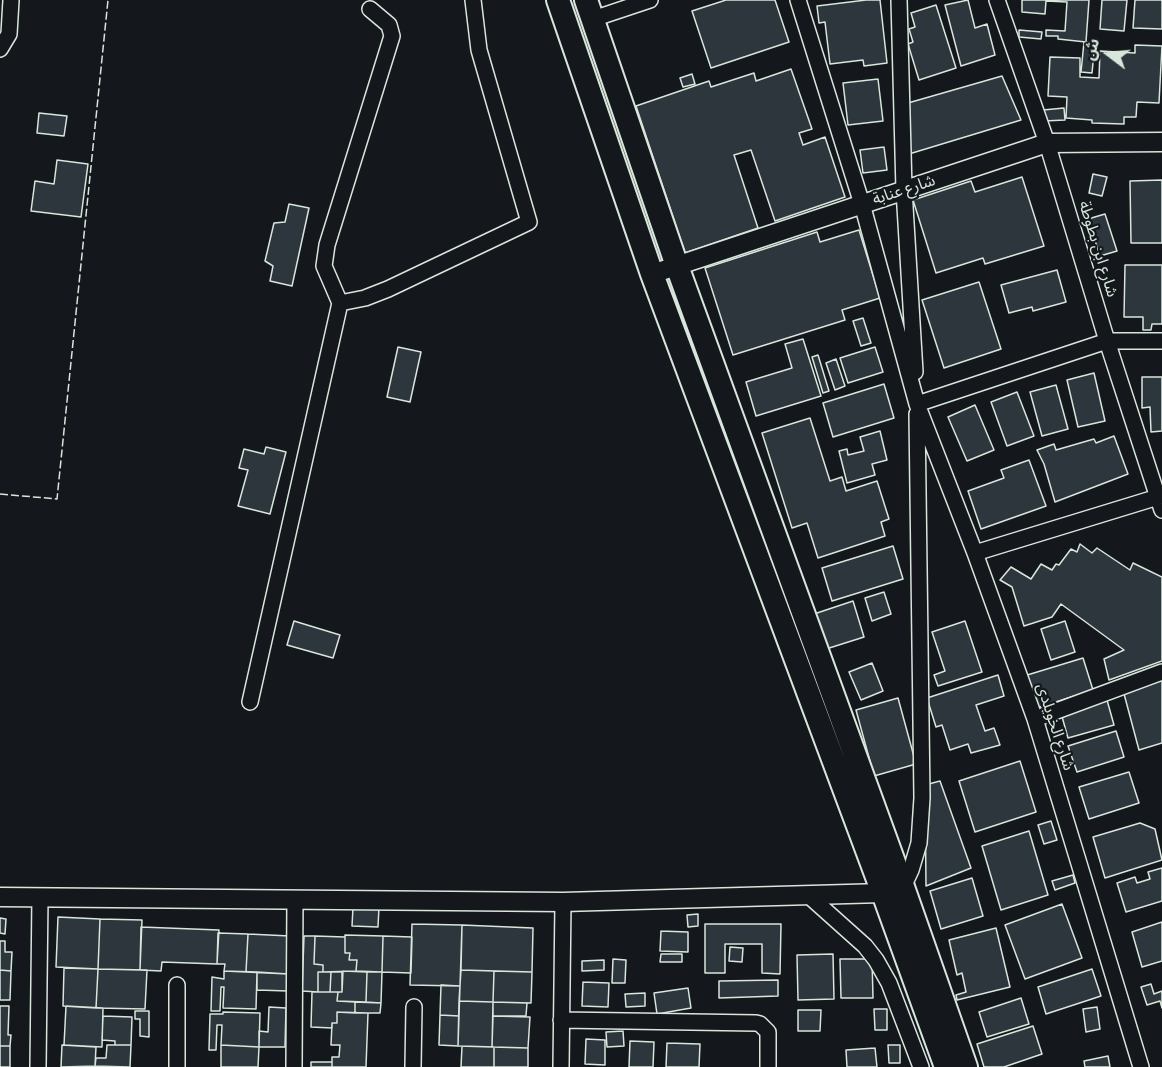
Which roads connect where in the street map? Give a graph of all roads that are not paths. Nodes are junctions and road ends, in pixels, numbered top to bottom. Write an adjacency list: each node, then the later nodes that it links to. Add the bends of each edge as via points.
1 (10, 0): 10 (street, via 9,34)
2 (473, 0): 17 (street, via 479,50 528,222 387,289)
3 (558, 0): 16 (main road)
4 (650, 0): 9 (street)
5 (798, 0): 14 (street)
6 (899, 0): 13 (street)
7 (997, 0): 12 (street, شارع ابن بطوطة)
8 (370, 9): 17 (street, via 389,25 392,36 327,245 324,266)
9 (590, 10): 15 (main road)
10 (0, 49)
11 (1162, 142): 12 (street, شارع عنابة)
12 (1047, 143): 13 (street, شارع عنابة); 18 (street, شارع ابن بطوطة)
13 (904, 190): 14 (street, شارع عنابة); 20 (street)
14 (862, 204): 15 (street, شارع عنابة); 20 (street)
15 (677, 266): 16 (street, شارع عنابة); 26 (main road)
16 (652, 274): 26 (main road)
17 (340, 303): 24 (street)
18 (1107, 341): 19 (street); 20 (street); 21 (street, شارع ابن بطوطة)
19 (1162, 341)
20 (917, 404): 22 (street, شارع الخويلدى); 26 (street, via 922,798 919,843 912,870)
21 (1160, 503): 22 (street)
22 (975, 553): 25 (street, شارع الخويلدى)
23 (1162, 672): 25 (street)
24 (250, 702)
25 (1035, 720): 44 (street, شارع الخويلدى)
26 (893, 890): 27 (street); 42 (main road); 43 (main road)
27 (808, 895): 31 (street); 41 (street, via 876,960 889,983)
28 (0, 897): 29 (street)
29 (40, 897): 30 (street); 35 (street)
30 (295, 899): 31 (street); 37 (street)
31 (563, 902): 34 (street)
32 (177, 985): 36 (street)
33 (414, 1007): 38 (street)
34 (561, 1020): 39 (street); 40 (street, via 756,1023 768,1032)
35 (38, 1067)
36 (177, 1067)
37 (294, 1067)
38 (413, 1067)
39 (561, 1067)
40 (768, 1067)
41 (921, 1067)
42 (946, 1067)
43 (966, 1067)
44 (1141, 1067)

